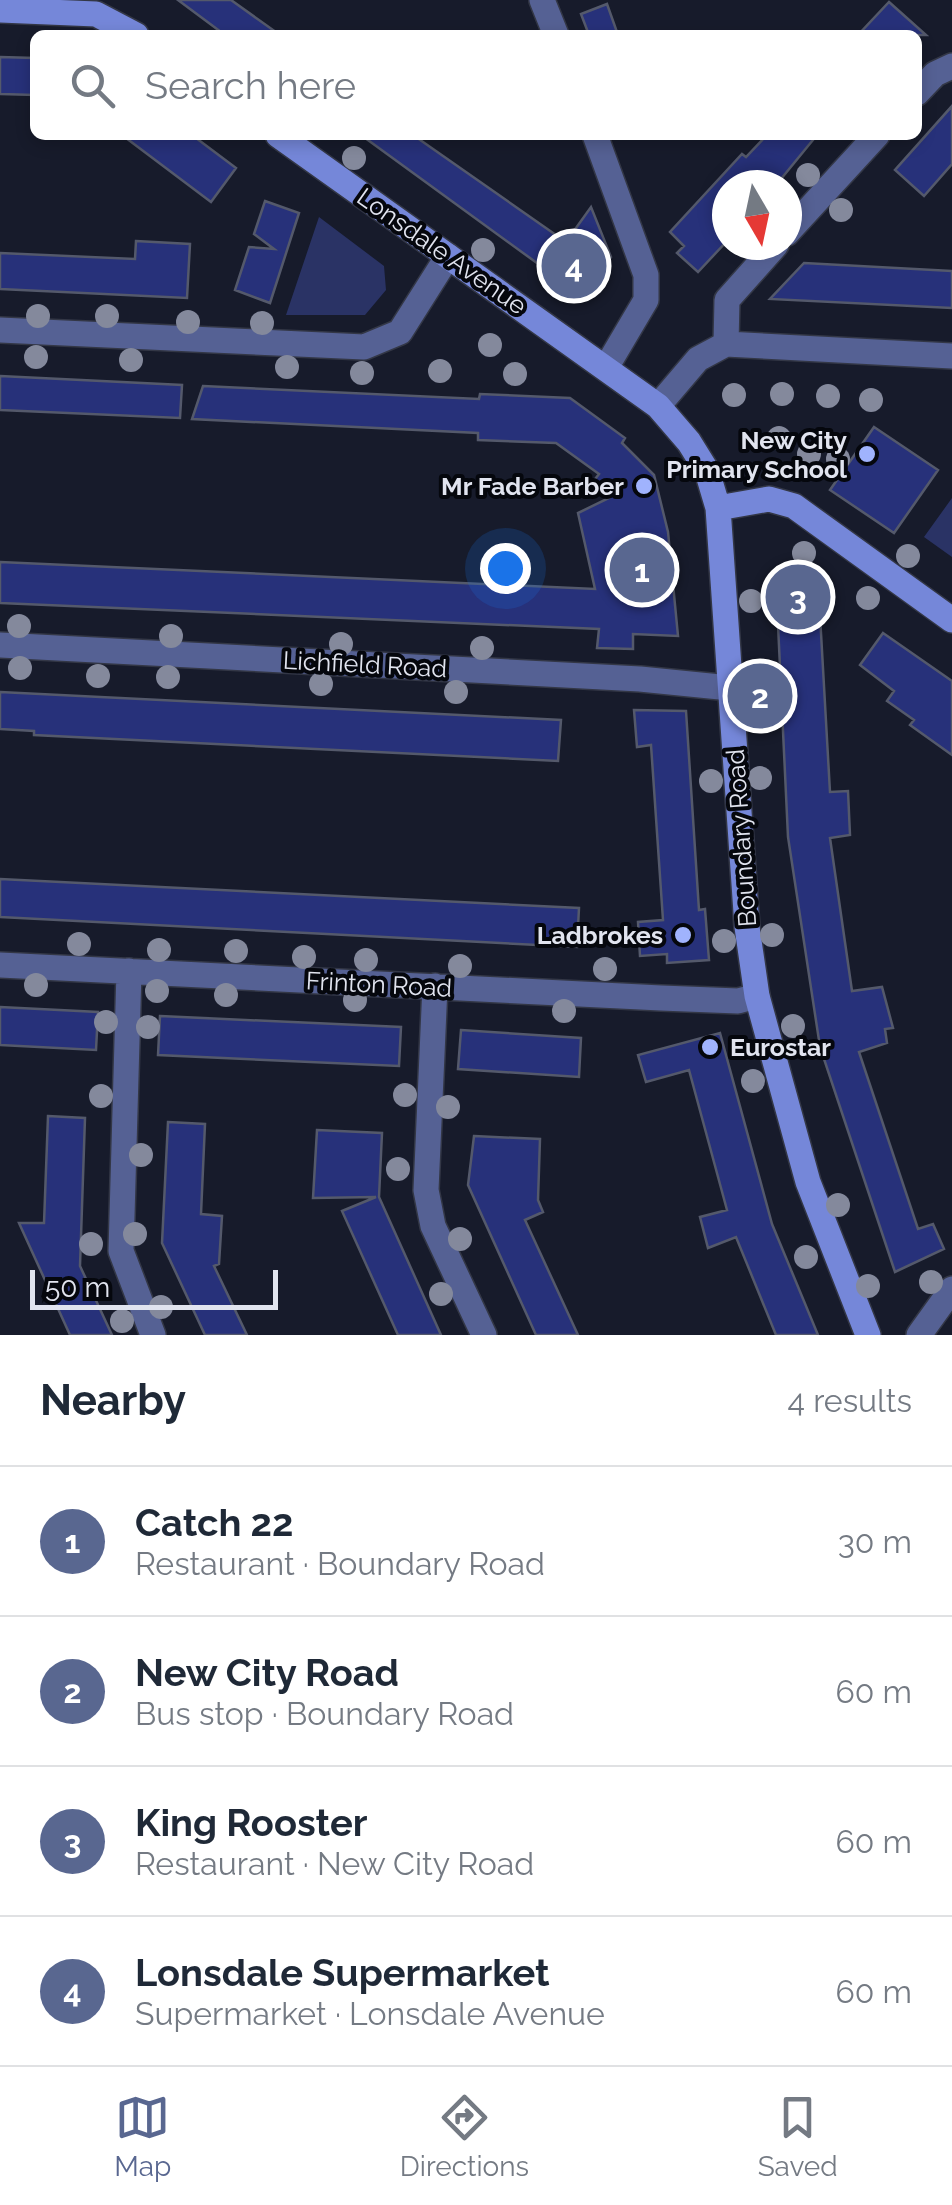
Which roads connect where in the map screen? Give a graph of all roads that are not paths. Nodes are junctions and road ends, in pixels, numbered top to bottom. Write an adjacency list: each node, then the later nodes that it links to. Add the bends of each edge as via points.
1 (542, 0): 4 (street)
2 (0, 10): 3 (street, via 96,14)
3 (126, 30)
4 (554, 30)
5 (952, 66): 6 (street)
6 (922, 88)
7 (285, 140): 11 (street, Lonsdale Avenue)
8 (598, 140): 16 (street, via 646,275 646,300)
9 (872, 140): 10 (street)
10 (802, 217)
11 (448, 256): 13 (street, via 400,332 364,347); 16 (street, Lonsdale Avenue)
12 (763, 260): 14 (street, via 727,300)
13 (0, 330)
14 (726, 344): 15 (street); 17 (street, via 698,359)
15 (952, 356)
16 (607, 366): 17 (street, Boundary Road)
17 (658, 406): 18 (street, Boundary Road, via 707,471)
18 (718, 508): 19 (street, via 768,499 794,506); 21 (street, Boundary Road)
19 (952, 620)
20 (0, 644): 21 (street, Lichfield Road)
21 (730, 688): 25 (street, Boundary Road)
22 (0, 965): 23 (street, Frinton Road)
23 (130, 972): 24 (street, Frinton Road); 27 (street, via 121,1252)
24 (434, 986): 25 (street, Frinton Road); 28 (street, via 426,1190 433,1226)
25 (757, 996): 29 (street, Boundary Road, via 808,1182)
26 (952, 1289): 30 (street)
27 (153, 1335)
28 (484, 1335)
29 (868, 1335)
30 (919, 1335)

